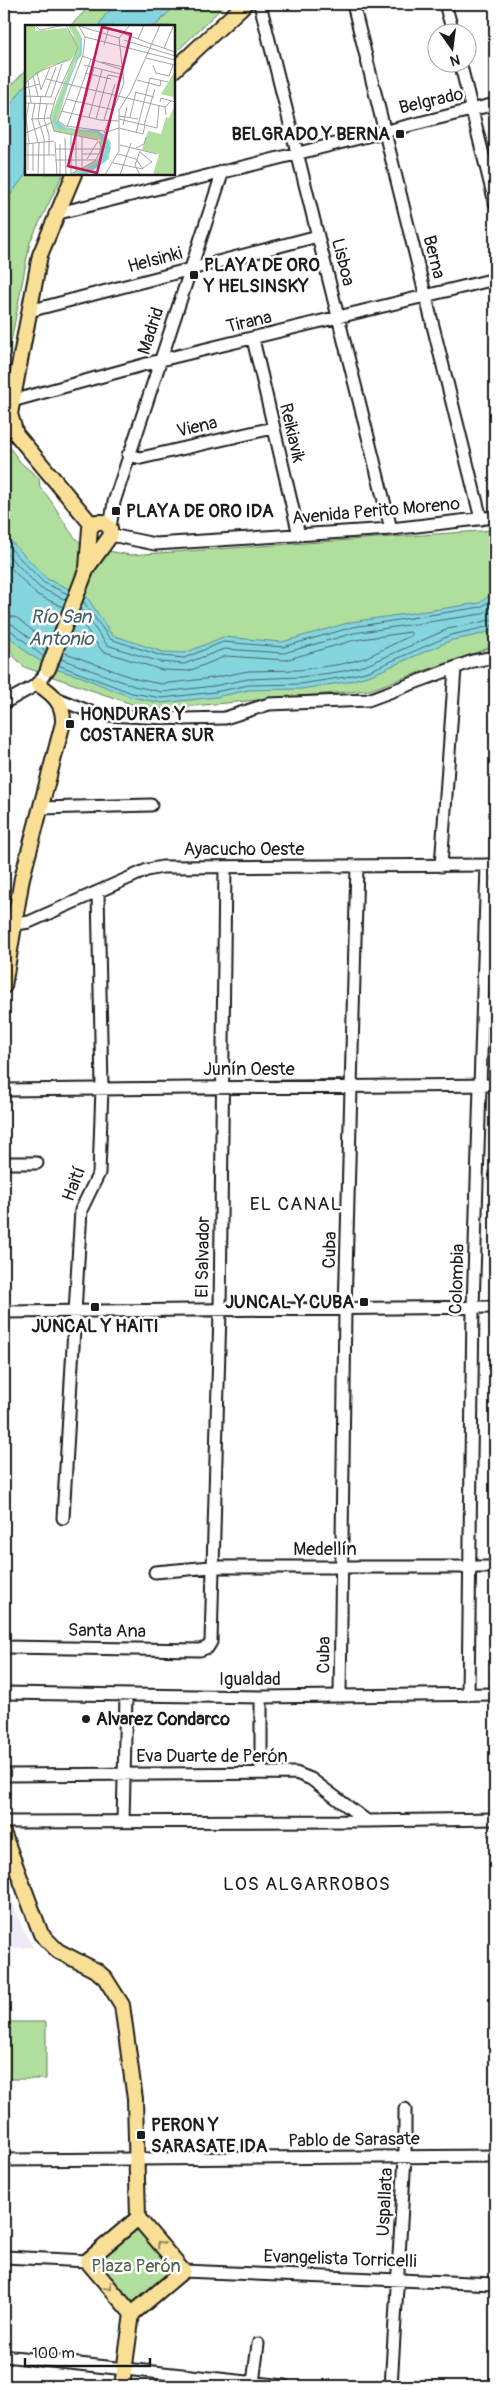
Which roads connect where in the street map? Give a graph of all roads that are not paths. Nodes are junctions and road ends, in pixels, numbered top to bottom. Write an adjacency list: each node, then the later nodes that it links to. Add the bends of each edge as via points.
1 (245, 4): 6 (main road)
2 (260, 4): 11 (street, Lisboa)
3 (353, 4): 10 (street, Berna)
4 (445, 4): 5 (street)
5 (450, 22)
6 (175, 69)
7 (462, 72): 9 (street)
8 (495, 104): 9 (street, Belgrado)
9 (472, 110): 10 (street, Belgrado); 14 (street)
10 (384, 130): 11 (street, Belgrado); 19 (street, Berna)
11 (296, 152): 12 (street, Belgrado); 16 (street, Lisboa)
12 (223, 171): 15 (street, Belgrado); 17 (street, Madrid)
13 (74, 175): 15 (main road)
14 (495, 202)
15 (56, 214): 20 (main road, via 40,255)
16 (318, 236): 17 (street, Helsinki); 21 (street, Lisboa)
17 (191, 268): 20 (street, Helsinki); 23 (street, Madrid)
18 (495, 279): 19 (street, Tirana)
19 (426, 297): 21 (street, Tirana); 29 (street, Berna)
20 (29, 310): 24 (main road)
21 (338, 318): 22 (street, Tirana); 31 (street, Lisboa)
22 (253, 339): 23 (street, Tirana); 25 (street, Reikiavik)
23 (161, 360): 24 (street, Tirana); 26 (street, Madrid)
24 (12, 401): 30 (main road, via 10,419 16,434)
25 (273, 428): 26 (street, Viena, via 141,458); 33 (street, Reikiavik)
26 (128, 455): 27 (street, Madrid)
27 (114, 502): 30 (street, Madrid); 32 (street, Madrid)
28 (495, 517): 29 (street, Avenida Perito Moreno)
29 (481, 519): 31 (street, Avenida Perito Moreno)
30 (93, 528): 32 (main road, via 103,522); 32 (main road, via 97,544); 34 (main road, Madrid)
31 (391, 528): 33 (street, Avenida Perito Moreno)
32 (109, 535): 33 (street, Avenida Perito Moreno, via 149,544); 34 (main road, Madrid)
33 (298, 535)
34 (85, 572): 37 (main road, Madrid)
35 (495, 656): 36 (street)
36 (455, 668): 39 (street, via 368,700 269,704 225,718 107,715); 45 (street)
37 (48, 669): 38 (street, Madrid)
38 (38, 684): 39 (main road); 40 (street, Madrid)
39 (58, 699): 42 (main road, via 63,723)
40 (4, 704)
41 (151, 805): 42 (street)
42 (40, 808): 48 (main road)
43 (491, 865): 45 (street, Ayacucho Oeste); 50 (street, Colombia)
44 (358, 866): 45 (street, Ayacucho Oeste); 46 (street, Ayacucho Oeste); 52 (street, Cuba)
45 (441, 866)
46 (226, 867): 47 (street, Ayacucho Oeste, via 162,867 147,870); 53 (street, El Salvador)
47 (98, 892): 48 (street, Ayacucho Oeste, via 29,922); 54 (street, Haití)
48 (9, 926): 49 (main road)
49 (4, 986)
50 (482, 1085): 51 (street, Junín Oeste); 52 (street, Junín Oeste); 58 (street, Colombia)
51 (495, 1085)
52 (352, 1086): 53 (street, Junín Oeste); 60 (street, Cuba)
53 (224, 1087): 54 (street, Junín Oeste); 61 (street, El Salvador)
54 (102, 1088): 55 (street, Junín Oeste); 63 (street, Haití, via 100,1173 81,1210)
55 (4, 1090)
56 (4, 1163): 57 (street)
57 (37, 1163)
58 (473, 1308): 59 (street); 60 (street); 66 (street, Colombia)
59 (495, 1308)
60 (345, 1310): 61 (street); 65 (street, Cuba)
61 (220, 1311): 63 (street); 67 (street, El Salvador)
62 (4, 1312): 63 (street)
63 (76, 1312): 64 (street, Haití)
64 (63, 1518)
65 (343, 1566): 66 (street, Medellín); 67 (street, Medellín); 76 (street, Cuba)
66 (468, 1566): 68 (street, Medellín); 73 (street, Colombia)
67 (212, 1567): 69 (street, Medellín); 71 (street, El Salvador, via 212,1637)
68 (495, 1567)
69 (155, 1572)
70 (4, 1647): 71 (street, Santa Ana, via 200,1650)
71 (208, 1647)
72 (4, 1693): 75 (street, Igualdad)
73 (468, 1694): 74 (street, Igualdad); 76 (street, Igualdad)
74 (495, 1694)
75 (126, 1695): 77 (street, Igualdad); 79 (street)
76 (340, 1695): 77 (street, Igualdad)
77 (261, 1697): 78 (street)
78 (262, 1772): 79 (street, Eva Duarte de Perón); 83 (street, Eva Duarte de Perón, via 296,1772 305,1776)
79 (124, 1774): 80 (street, Eva Duarte de Perón); 82 (street)
80 (4, 1775)
81 (495, 1819): 83 (street)
82 (123, 1821): 83 (street); 84 (street)
83 (367, 1821)
84 (4, 1822)
85 (4, 1835): 90 (main road, via 41,1934 58,1951 101,1974 112,1985 122,2006 135,2098)
86 (405, 2109): 88 (street, Uspallata)
87 (495, 2156): 88 (street, Pablo de Sarasate)
88 (405, 2157): 90 (street, Pablo de Sarasate); 95 (street, Uspallata)
89 (4, 2160): 90 (street, Pablo de Sarasate)
90 (136, 2160): 91 (main road)
91 (138, 2218): 93 (main road); 94 (main road, one-way to 91)
92 (4, 2257): 93 (street)
93 (87, 2261): 97 (main road, one-way to 97)
94 (183, 2271): 95 (street, Evangelista Torricelli); 97 (main road)
95 (398, 2280): 96 (street, Evangelista Torricelli); 104 (street, Uspallata)
96 (495, 2284)
97 (132, 2314): 100 (main road)
98 (258, 2344): 101 (street)
99 (4, 2356): 100 (street)
100 (125, 2370): 101 (street); 102 (main road)
101 (253, 2383): 103 (street)
102 (122, 2386)
103 (284, 2386)
104 (391, 2386)

